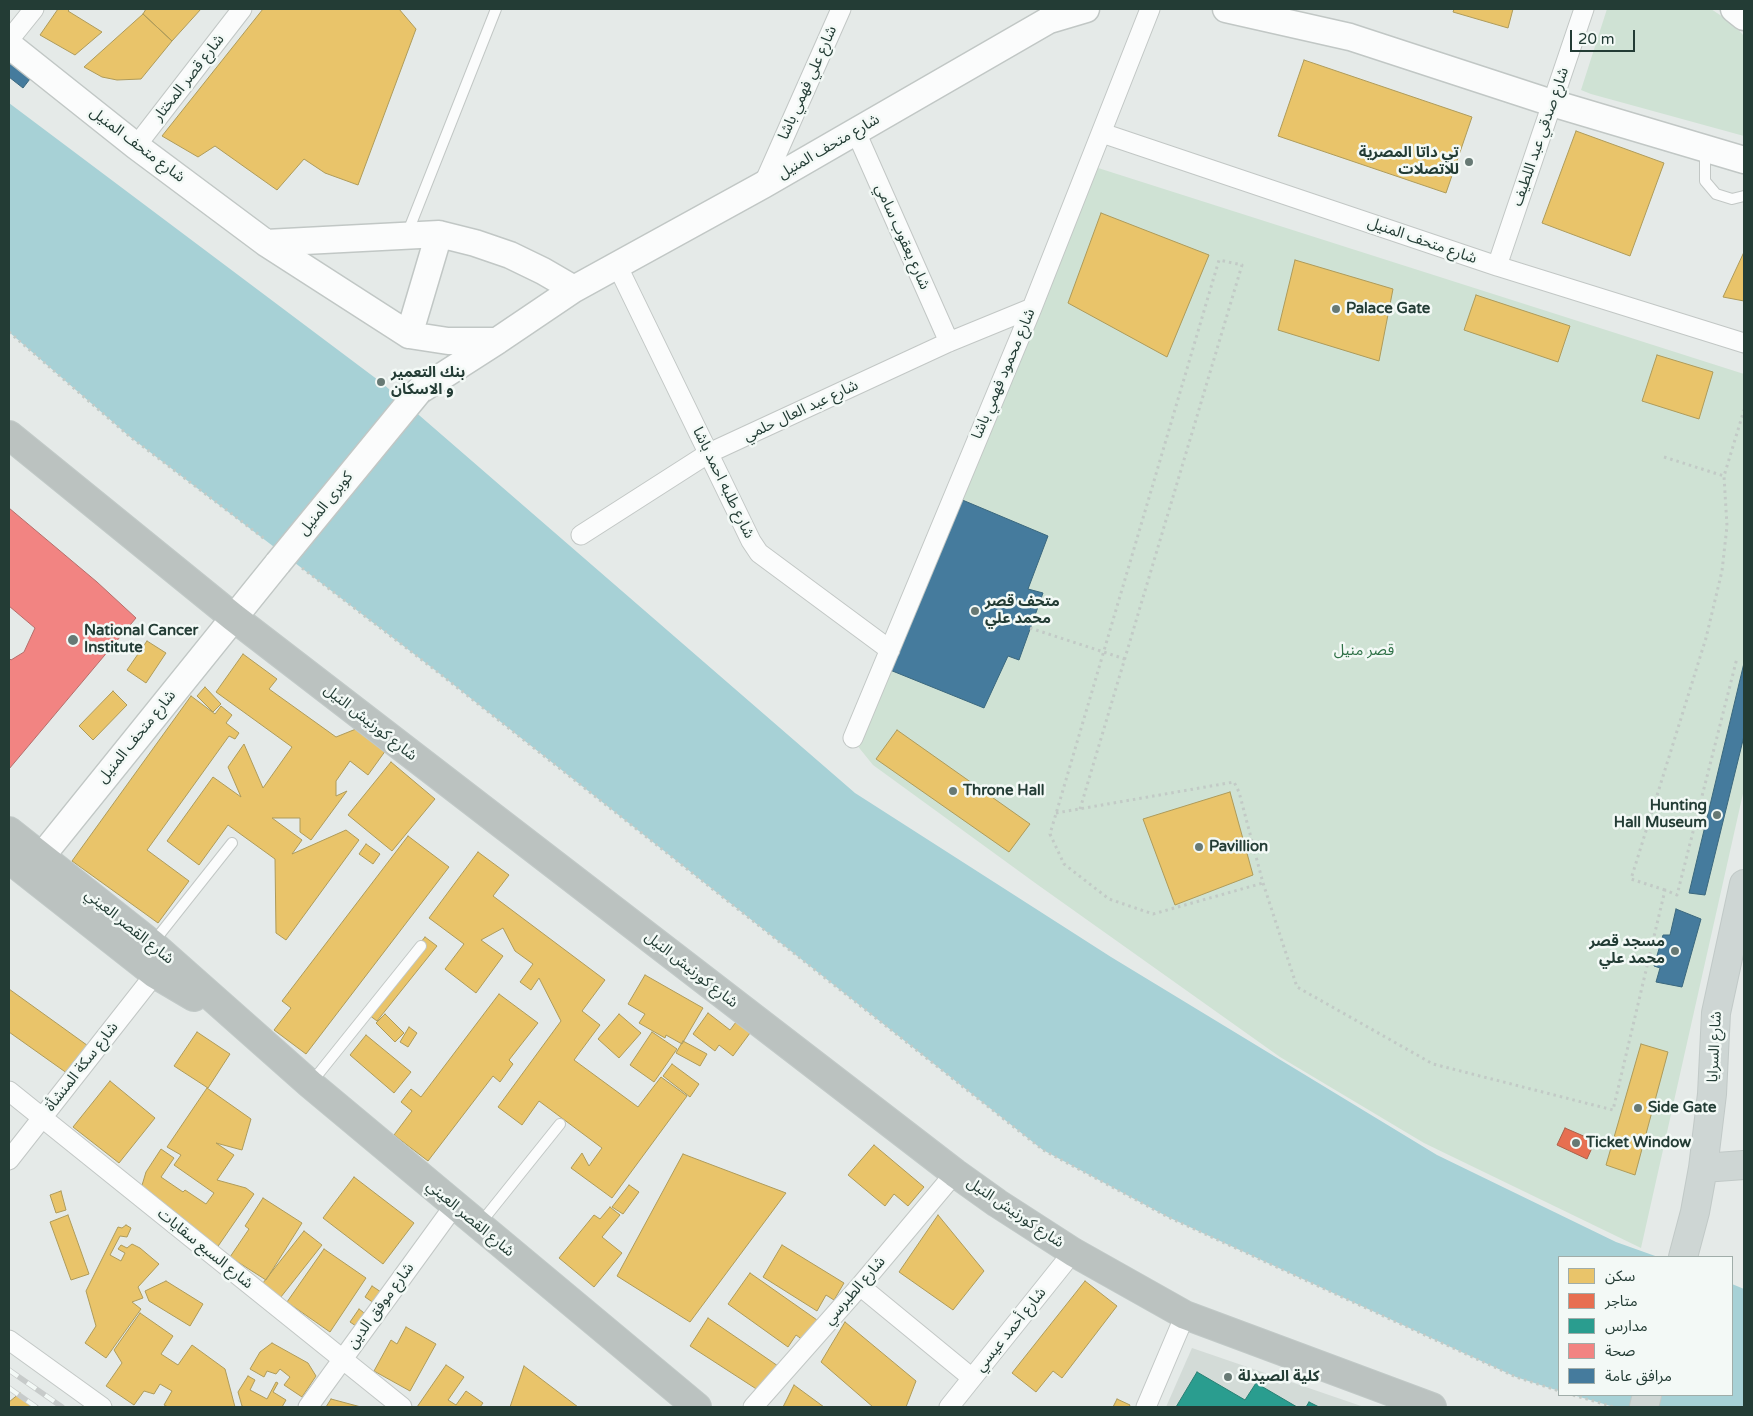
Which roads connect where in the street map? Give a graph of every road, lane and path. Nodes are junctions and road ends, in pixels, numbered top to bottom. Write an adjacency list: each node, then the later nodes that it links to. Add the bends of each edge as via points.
1 (34, 9): 11 (street)
2 (242, 9): 16 (street, شارع قصر المختار)
3 (496, 9): 22 (lane)
4 (841, 9): 19 (street, شارع علي فهمي باشا)
5 (1086, 9): 14 (street, شارع متحف المنيل, via 1049,20)
6 (1150, 9): 15 (street, شارع محمود فهمي باشا)
7 (1226, 9): 13 (street, via 1350,37)
8 (1584, 9): 13 (street, شارع صدقي عبد اللطيف)
9 (1734, 9): 10 (street)
10 (1744, 17)
11 (9, 40)
12 (9, 45): 16 (street, شارع متحف المنيل)
13 (1552, 103): 17 (street); 25 (street, شارع صدقي عبد اللطيف)
14 (856, 132): 19 (street, شارع متحف المنيل); 31 (street, شارع يعقوب سامي)
15 (1102, 134): 25 (street, شارع متحف المنيل); 27 (street, شارع محمود فهمي باشا)
16 (136, 146): 23 (street, شارع متحف المنيل)
17 (1705, 149): 18 (street); 20 (lane, via 1704,182 1716,194 1732,199)
18 (1744, 160)
19 (763, 185): 24 (street, شارع متحف المنيل)
20 (1744, 196)
21 (439, 234): 22 (street); 26 (street, via 510,255); 29 (street)
22 (406, 235): 23 (street)
23 (266, 243): 29 (street, شارع متحف المنيل)
24 (617, 266): 26 (street, شارع متحف المنيل); 36 (street, شارع طلبه احمد باشا)
25 (1497, 266): 32 (street, شارع متحف المنيل)
26 (574, 289): 30 (street, شارع متحف المنيل)
27 (1032, 308): 31 (street, شارع عبد العال حلمي); 43 (street, شارع محمود فهمي باشا)
28 (9, 332): 40 (path, via 129,436)
29 (408, 335): 30 (street, شارع متحف المنيل, via 448,341)
30 (497, 341): 33 (street, شارع متحف المنيل)
31 (949, 342): 36 (street, شارع عبد العال حلمي)
32 (1744, 343)
33 (419, 391): 40 (street, كوبرى المنيل, bridge)
34 (1744, 410): 38 (path)
35 (9, 435): 41 (highway, شارع كورنيش النيل)
36 (708, 453): 39 (street, شارع عبد العال حلمي); 43 (street, شارع طلبه احمد باشا, via 759,553)
37 (1664, 457): 38 (path)
38 (1724, 476): 56 (path, via 1727,526 1722,571 1706,638 1631,879)
39 (581, 535)
40 (283, 558): 41 (street, كوبرى المنيل); 78 (path, via 443,676 1043,1150 1168,1217 1516,1377)
41 (233, 617): 52 (street, شارع متحف المنيل); 68 (highway, شارع كورنيش النيل)
42 (1030, 628): 44 (path)
43 (890, 650): 47 (street, شارع محمود فهمي باشا)
44 (1103, 653): 46 (path); 46 (path, via 1219,260 1242,265); 49 (path)
45 (1737, 658): 56 (path, via 1677,895)
46 (1124, 659): 48 (path)
47 (853, 738)
48 (1080, 809): 49 (path); 54 (path, via 1234,782)
49 (1056, 813): 54 (path, via 1050,834 1064,864 1109,899 1153,914)
50 (9, 831): 52 (highway, شارع القصر العيني)
51 (232, 843): 57 (lane)
52 (41, 857): 57 (highway, شارع القصر العيني)
53 (9, 859): 59 (highway, شارع القصر العيني)
54 (1263, 883): 56 (path, via 1298,987 1433,1064 1613,1110)
55 (1744, 884): 67 (main road, شارع السرايا, via 1716,1013 1712,1094)
56 (1665, 890)
57 (152, 944): 60 (highway, شارع القصر العيني)
58 (421, 946): 61 (lane)
59 (155, 974): 60 (highway, شارع القصر العيني); 63 (street, شارع سكة المنشأة)
60 (245, 1027): 61 (highway, شارع القصر العيني)
61 (310, 1084): 69 (highway, شارع القصر العيني)
62 (9, 1090): 63 (street, شارع السبع سقايات)
63 (42, 1118): 65 (street, شارع سكة المنشأة); 76 (street, شارع السبع سقايات)
64 (560, 1124): 70 (lane)
65 (9, 1160)
66 (1744, 1165): 67 (main road)
67 (1702, 1168): 72 (main road, شارع السرايا)
68 (955, 1173): 71 (highway, شارع كورنيش النيل); 73 (street, شارع الطبرسي)
69 (454, 1206): 70 (highway, شارع القصر العيني); 76 (street, شارع موفق الدين)
70 (479, 1226): 83 (highway, شارع القصر العيني)
71 (1074, 1252): 74 (highway, شارع كورنيش النيل); 77 (street, شارع أحمد عيسي)
72 (1683, 1256)
73 (860, 1286): 77 (street); 84 (street, شارع الطبرسي)
74 (1185, 1315): 86 (street); 87 (highway, شارع كورنيش النيل)
75 (9, 1340): 80 (street)
76 (343, 1360): 81 (street, شارع موفق الدين); 82 (street, شارع السبع سقايات)
77 (972, 1378): 85 (street, شارع أحمد عيسي)
78 (1558, 1390)
79 (1576, 1396): 88 (path)
80 (102, 1407)
81 (308, 1407)
82 (402, 1407)
83 (697, 1407)
84 (754, 1407)
85 (948, 1407)
86 (1146, 1407)
87 (1432, 1407)
88 (1614, 1407)

